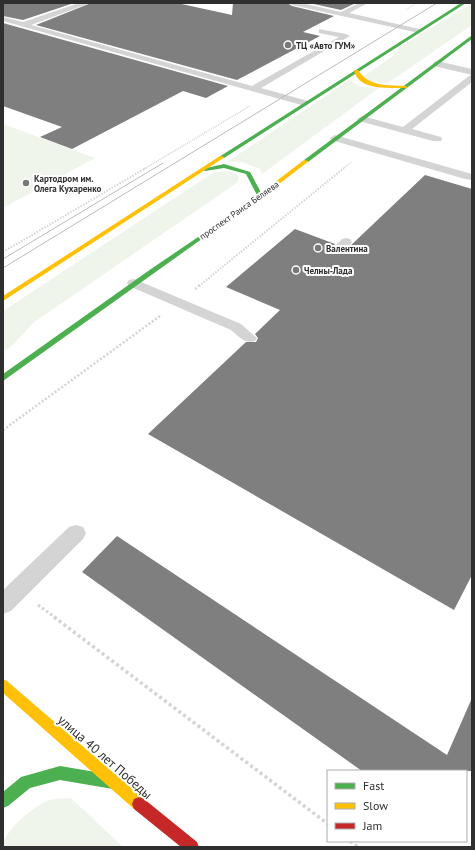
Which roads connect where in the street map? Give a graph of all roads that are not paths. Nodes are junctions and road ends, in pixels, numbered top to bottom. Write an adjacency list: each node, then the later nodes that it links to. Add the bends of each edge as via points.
1 (86, 3): 7 (lane)
2 (292, 3): 5 (lane)
3 (365, 3): 5 (lane)
4 (464, 3): 9 (street)
5 (342, 14): 9 (lane)
6 (3, 19): 7 (lane)
7 (23, 25): 16 (lane)
8 (322, 31): 16 (lane, via 346,36)
9 (419, 31): 12 (street)
10 (472, 37): 11 (street, проспект Раиса Беляева)
11 (437, 64): 13 (lane); 15 (street, проспект Раиса Беляева)
12 (356, 71): 15 (street, via 363,82); 17 (street)
13 (472, 72)
14 (472, 78): 19 (lane)
15 (406, 87): 18 (street, проспект Раиса Беляева)
16 (253, 89): 17 (lane)
17 (305, 103): 22 (street)
18 (362, 119): 19 (lane); 20 (street, проспект Раиса Беляева)
19 (405, 130): 21 (lane)
20 (336, 138): 23 (lane); 26 (street, проспект Раиса Беляева)
21 (437, 139)
22 (204, 169): 26 (street, via 224,166 248,173); 28 (street)
23 (456, 173): 24 (lane); 25 (lane)
24 (469, 177)
25 (448, 182)
26 (260, 196): 27 (street, проспект Раиса Беляева)
27 (134, 283): 29 (lane); 30 (street, проспект Раиса Беляева)
28 (3, 299)
29 (254, 335)
30 (3, 378)
31 (76, 533): 32 (lane)
32 (3, 604)
33 (3, 685): 34 (street, улица 40 лет Победы)
34 (113, 782): 35 (street, via 60,773 26,782); 36 (street, улица 40 лет Победы)
35 (3, 801)
36 (192, 847)

